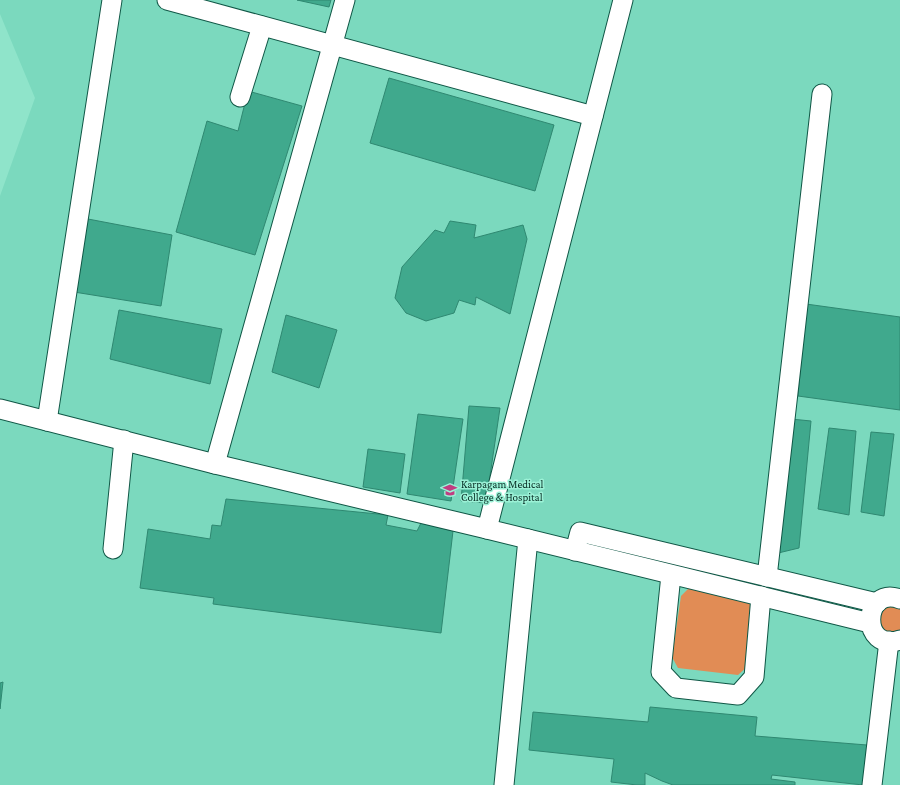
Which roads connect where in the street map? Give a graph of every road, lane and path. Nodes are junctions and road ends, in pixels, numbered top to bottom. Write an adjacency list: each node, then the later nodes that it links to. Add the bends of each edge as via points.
1 (112, 0): 11 (street)
2 (167, 0): 5 (street)
3 (345, 0): 6 (street)
4 (623, 0): 9 (street)
5 (262, 26): 6 (street); 8 (street)
6 (332, 45): 9 (street); 13 (street)
7 (822, 94): 19 (street)
8 (240, 98)
9 (593, 116): 14 (street)
10 (0, 409): 11 (street)
11 (47, 421): 12 (street)
12 (124, 440): 13 (street); 16 (street)
13 (215, 464): 14 (street)
14 (487, 529): 15 (street)
15 (528, 539): 17 (street); 25 (street)
16 (113, 549)
17 (575, 550): 18 (street); 19 (street, via 580,532)
18 (671, 575): 20 (street); 20 (street, via 661,672 676,688 738,695 754,677)
19 (767, 577): 22 (street)
20 (761, 596): 23 (street)
21 (900, 599): 22 (street, via 890,597)
22 (877, 603): 23 (street, via 872,609)
23 (870, 623): 24 (street, via 876,635)
24 (894, 641): 26 (street)
25 (504, 785)
26 (872, 785)

